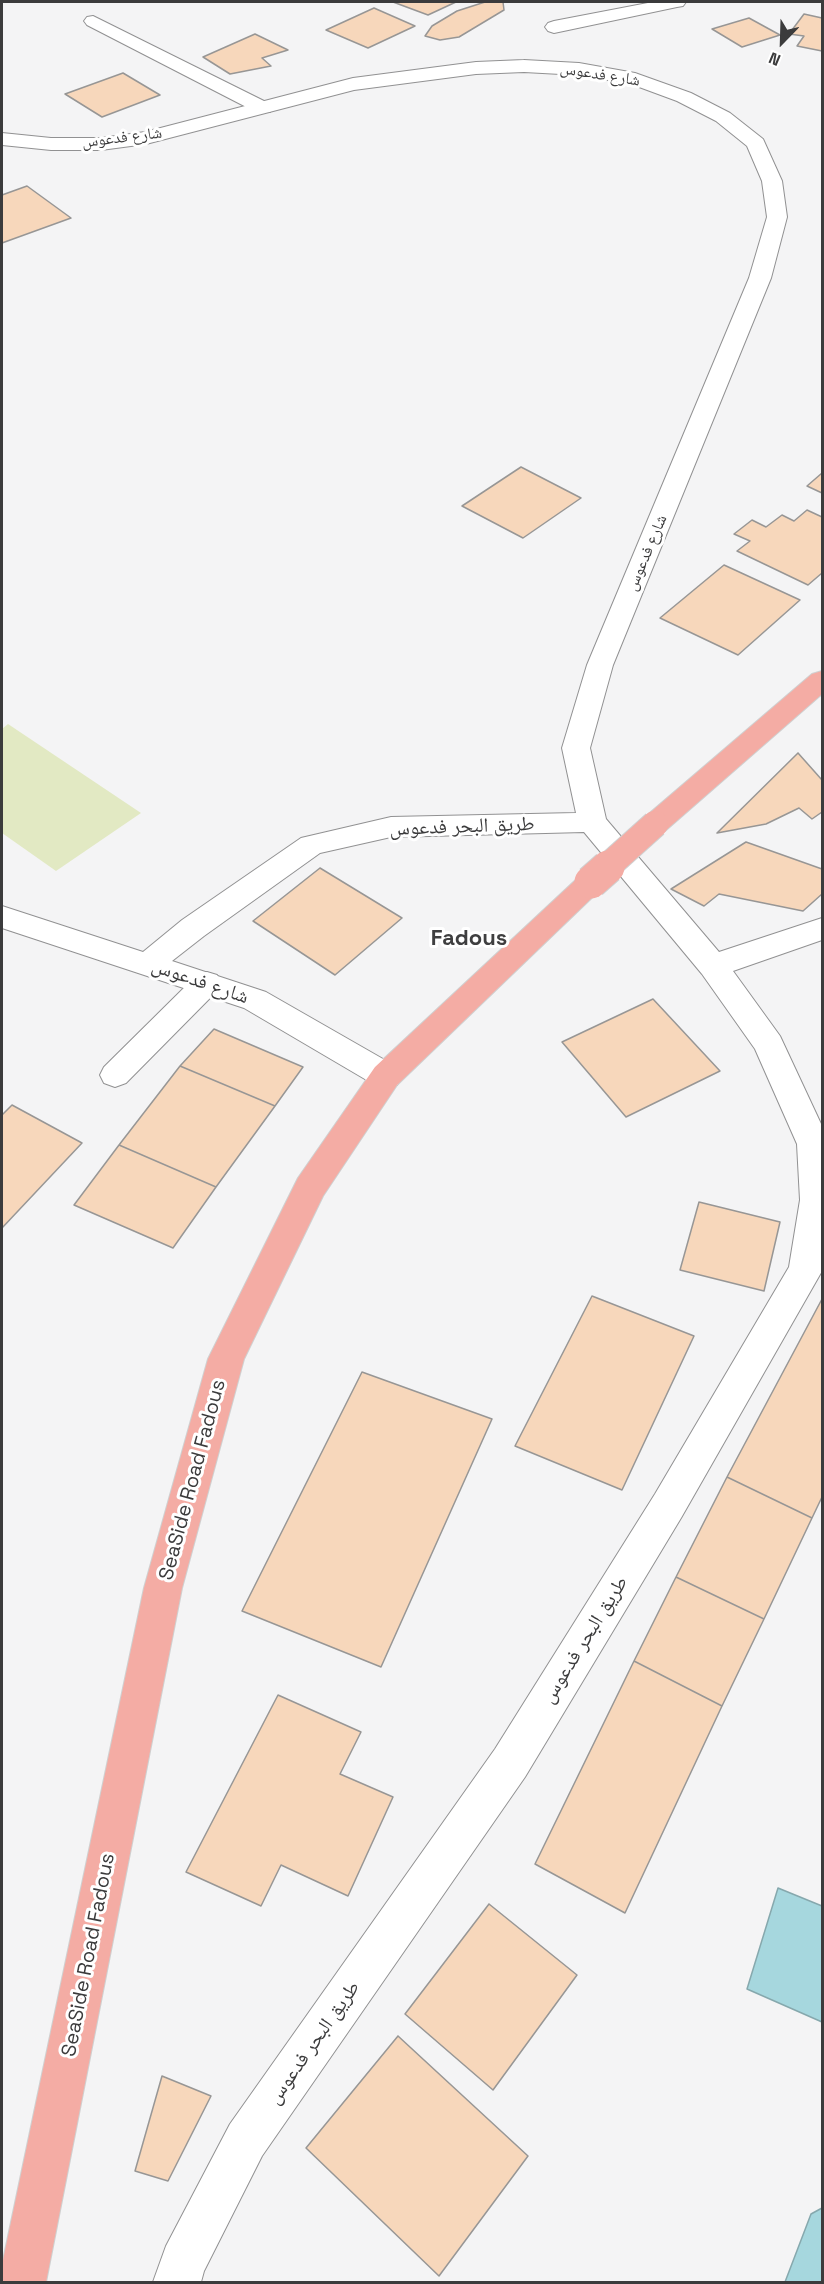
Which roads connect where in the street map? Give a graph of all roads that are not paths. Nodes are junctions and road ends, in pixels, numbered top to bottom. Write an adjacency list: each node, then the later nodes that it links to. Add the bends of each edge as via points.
1 (677, 2): 4 (street)
2 (564, 10): 4 (street)
3 (93, 21): 6 (lane)
4 (554, 27): 5 (street)
5 (543, 67): 6 (street, شارع فدعوس, via 476,68 353,84); 9 (street, شارع فدعوس, via 635,79 723,117 756,143 772,181 777,217 760,278 600,665 576,748)
6 (263, 108): 7 (street, شارع فدعوس, via 146,138 101,144)
7 (2, 139)
8 (822, 680): 16 (main road, SeaSide Road Fadous, bridge, via 591,882)
9 (592, 822): 12 (street, طريق البحر فدعوس, via 391,827 311,845); 13 (street, طريق البحر فدعوس)
10 (2, 917): 12 (street, شارع فدعوس)
11 (822, 929): 13 (street)
12 (148, 963): 14 (street, شارع فدعوس)
13 (713, 966): 18 (street, طريق البحر فدعوس, via 769,1044 814,1144 817,1200 806,1269 668,1506 510,1763 246,2140 183,2263)
14 (207, 983): 15 (lane); 16 (street, شارع فدعوس, via 255,1000)
15 (115, 1075)
16 (386, 1076): 17 (main road, SeaSide Road Fadous, via 310,1188 226,1359 163,1588)
17 (22, 2283)
18 (177, 2283)

